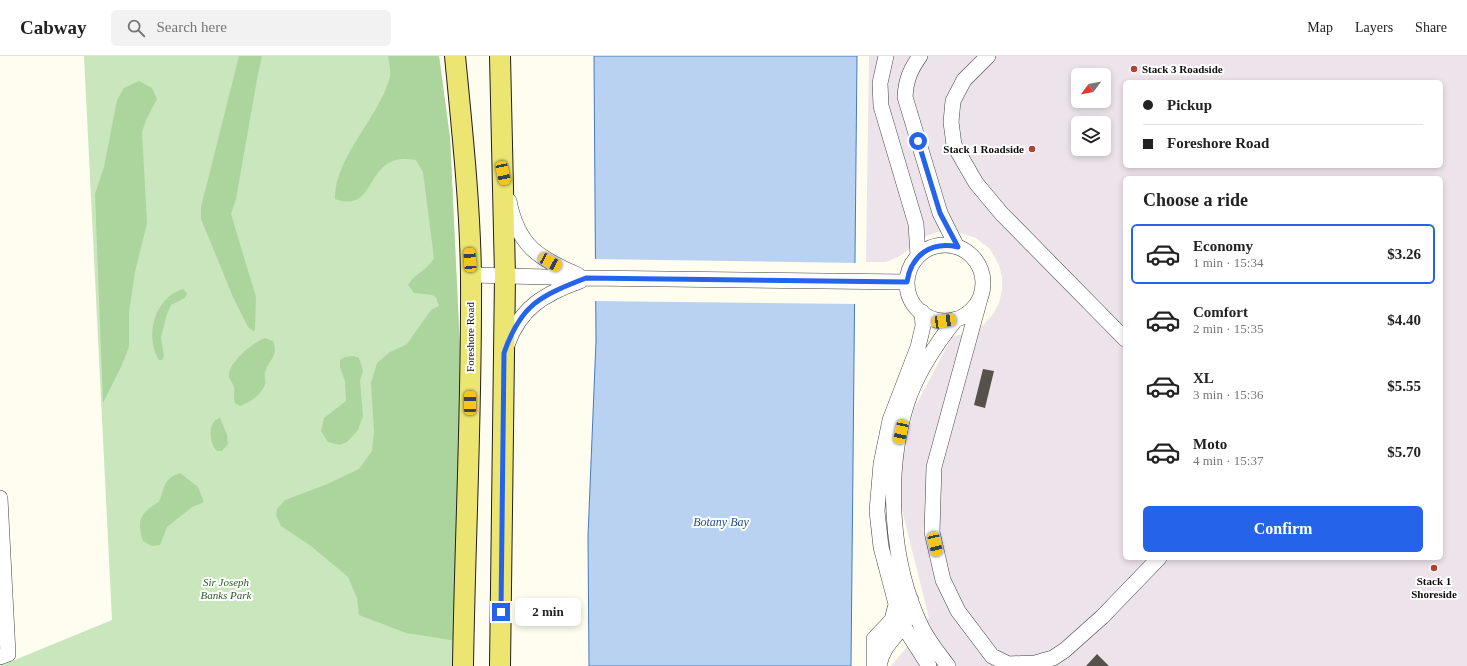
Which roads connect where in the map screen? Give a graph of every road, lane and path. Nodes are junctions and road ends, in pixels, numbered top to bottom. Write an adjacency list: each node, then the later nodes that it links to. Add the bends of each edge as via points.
1 (455, 56): 9 (main road, Foreshore Road)
2 (500, 56): 6 (main road)
3 (886, 56): 8 (street, via 880,83 881,106 916,224)
4 (920, 56): 7 (street, via 906,82 905,97 940,213)
5 (988, 56): 16 (street, via 964,80 953,101 951,122 954,145 976,183 1001,213)
6 (503, 173): 10 (main road); 11 (street, via 510,207 522,240 550,262)
7 (958, 247): 8 (street, via 936,246); 13 (street, via 976,261 983,284)
8 (918, 256): 12 (street, via 912,264)
9 (471, 275): 10 (street); 24 (main road, Foreshore Road)
10 (505, 276): 11 (street); 17 (main road)
11 (586, 278): 12 (street); 17 (street, via 562,287 531,306 513,329)
12 (907, 282): 14 (street, via 914,304)
13 (981, 295): 15 (street, via 975,306); 19 (street, via 934,467 932,532 943,580 962,617 992,656 1008,664 1035,663 1053,658 1102,617)
14 (922, 312): 15 (street, via 944,321); 21 (street, via 923,326 918,347 890,420 881,464 877,511 881,547)
15 (956, 319): 20 (street, via 928,358 907,403 894,462 893,515 905,582)
16 (1123, 337)
17 (504, 353): 25 (main road)
18 (0, 498): 23 (street)
19 (1157, 560)
20 (911, 600): 22 (street, via 910,614); 29 (street, via 923,629)
21 (896, 604): 22 (street); 26 (street, via 892,620 874,639)
22 (904, 626): 27 (street, via 886,647); 28 (street)
23 (4, 655)
24 (463, 666)
25 (500, 666)
26 (874, 666)
27 (879, 666)
28 (929, 666)
29 (948, 666)

